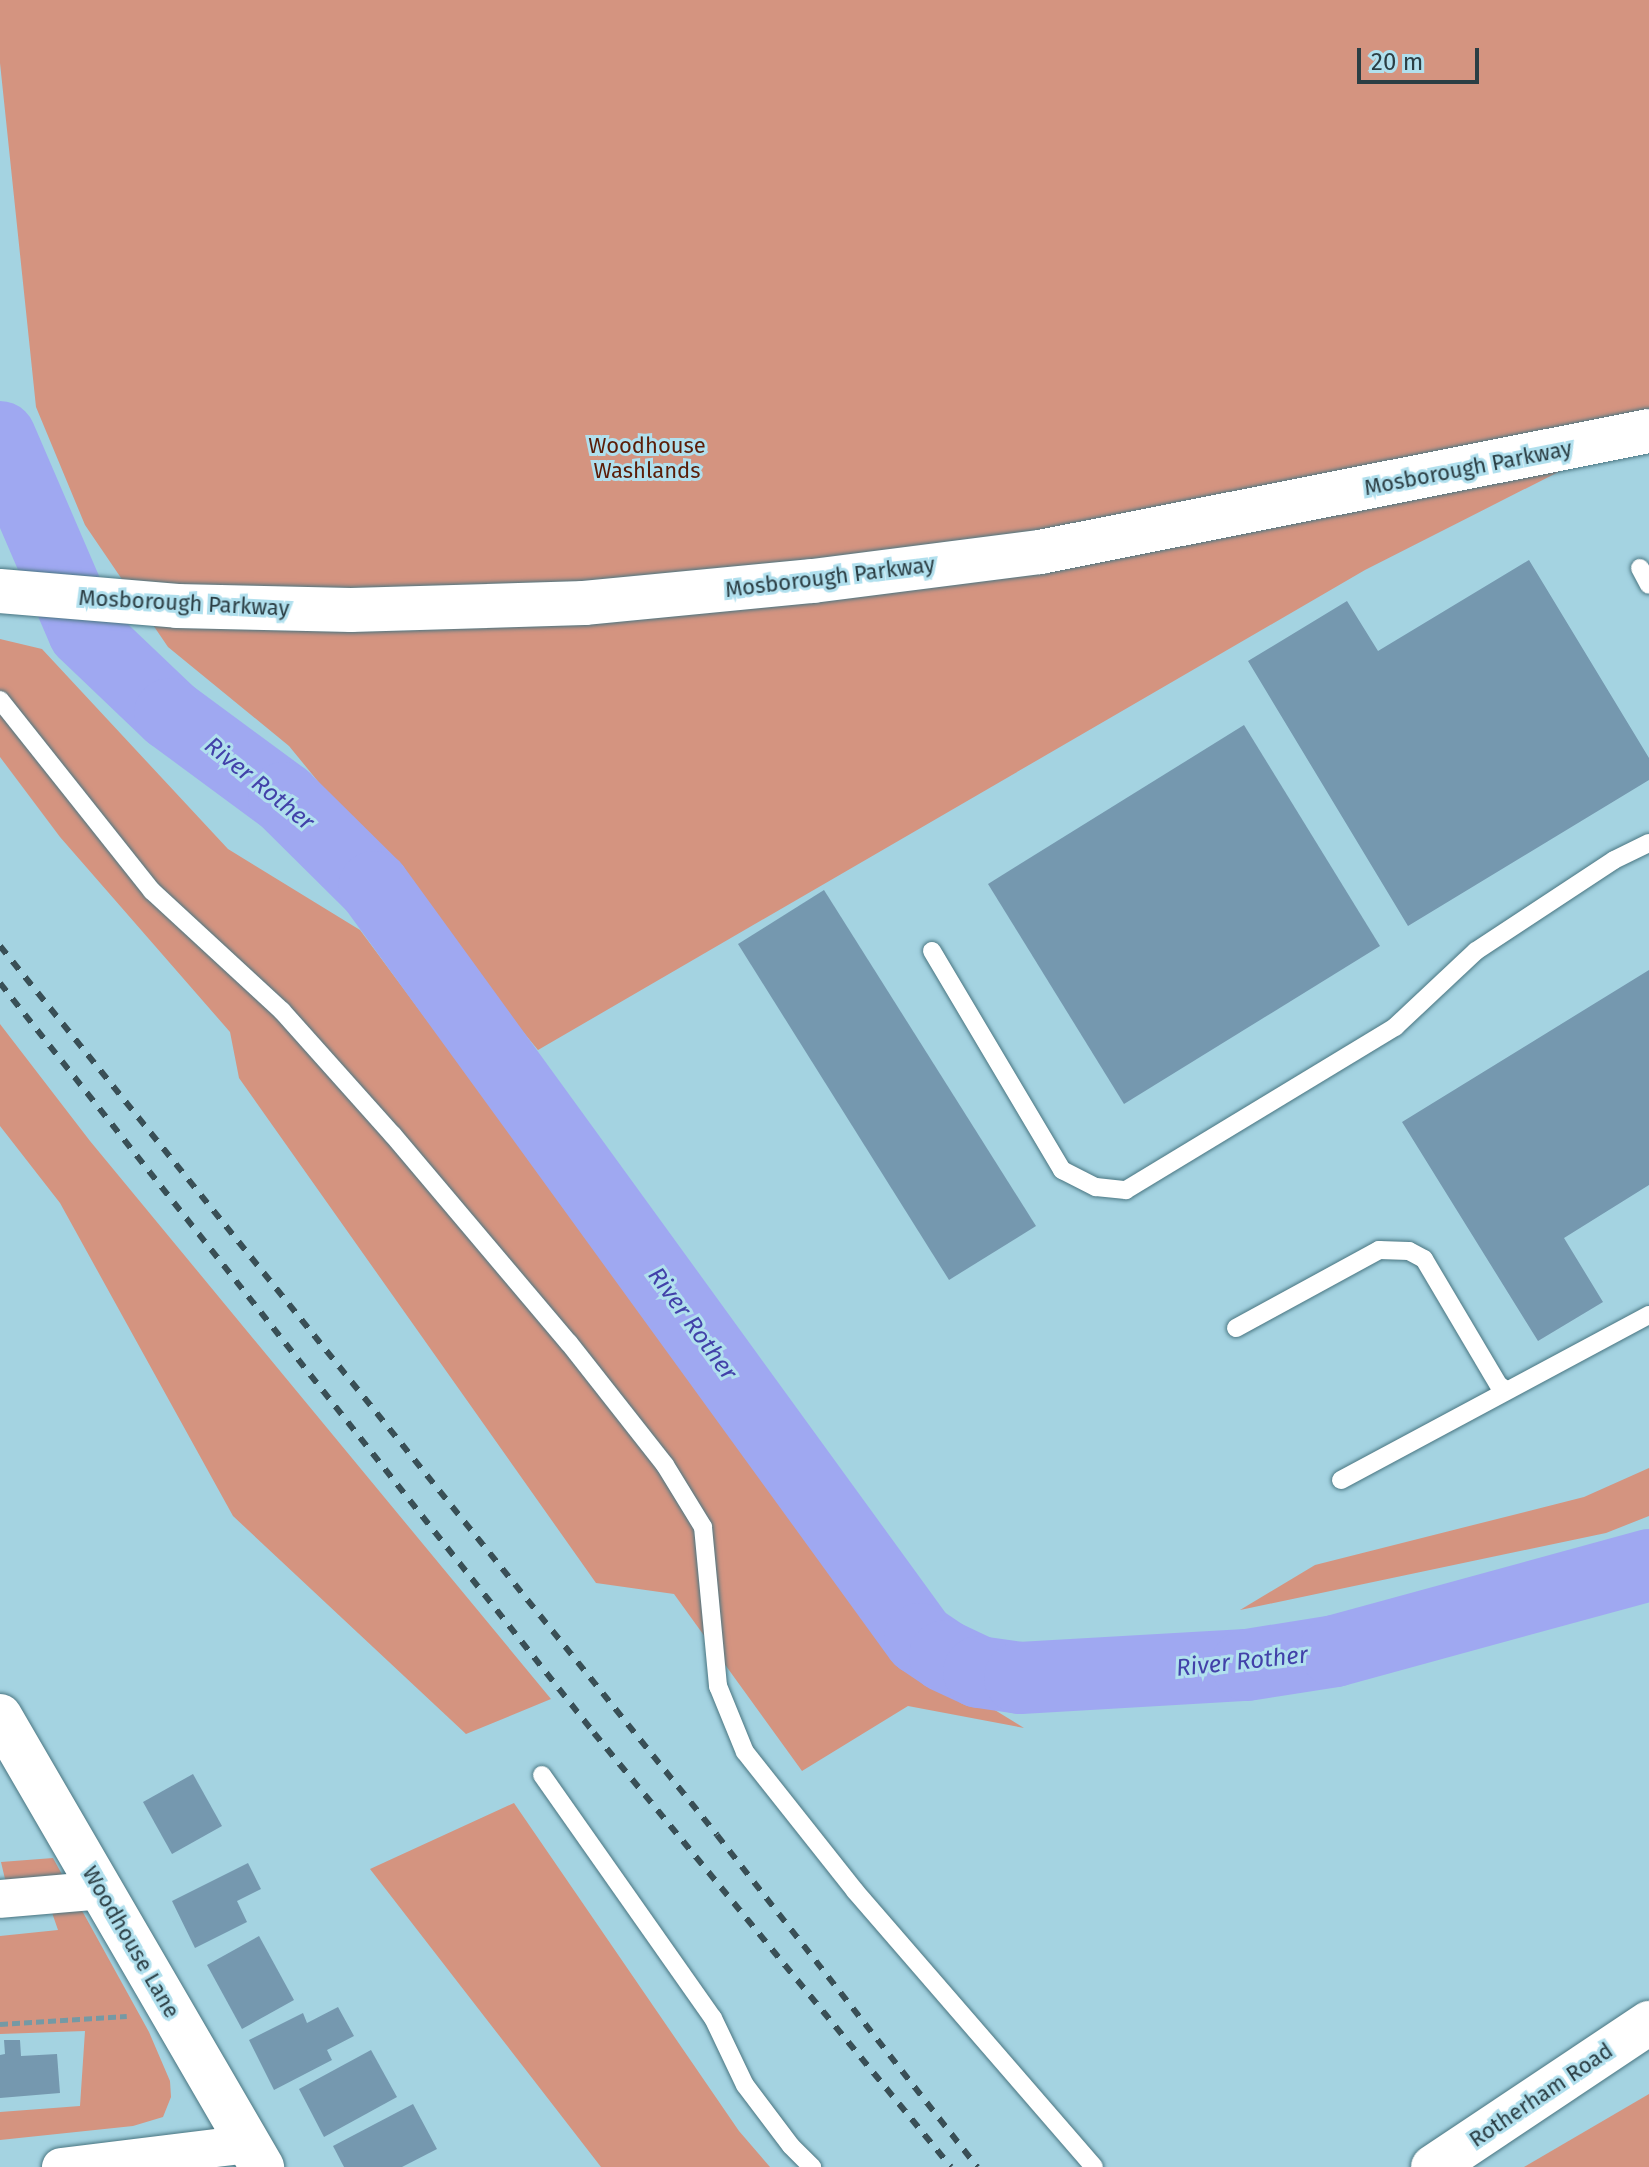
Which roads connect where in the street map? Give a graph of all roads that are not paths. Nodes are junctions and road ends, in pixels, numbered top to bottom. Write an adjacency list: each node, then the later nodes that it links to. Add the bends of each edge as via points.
1 (1649, 431): 4 (main road, Mosborough Parkway, via 1040,552 783,584 584,603 351,610 177,606)
2 (1640, 568): 3 (lane)
3 (1649, 585)
4 (0, 591)
5 (0, 700): 20 (lane, via 152,891 282,1011 393,1135 665,1465 703,1527 718,1686 745,1752 855,1891)
6 (1649, 843): 7 (lane, via 1614,860 1476,951 1395,1027 1126,1190 1096,1187 1062,1170)
7 (932, 951)
8 (1649, 1315): 10 (lane)
9 (1236, 1328): 10 (lane, via 1379,1250 1409,1251 1424,1259)
10 (1502, 1389): 11 (lane)
11 (1341, 1480)
12 (0, 1716): 14 (main road, Woodhouse Lane)
13 (542, 1775): 19 (lane, via 713,2018 745,2085)
14 (102, 1890): 15 (street); 17 (main road, Woodhouse Lane)
15 (0, 1899)
16 (1649, 2023): 21 (main road, Rotherham Road)
17 (255, 2156): 18 (street)
18 (61, 2167)
19 (812, 2167)
20 (1094, 2167)
21 (1433, 2167)

